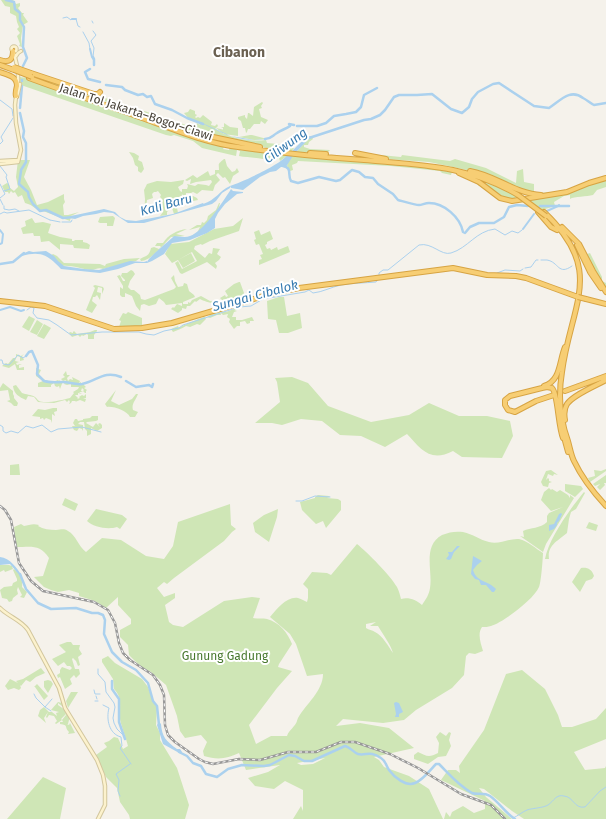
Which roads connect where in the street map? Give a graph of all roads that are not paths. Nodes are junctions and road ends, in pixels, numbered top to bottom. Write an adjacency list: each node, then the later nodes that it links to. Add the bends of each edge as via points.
1 (14, 51): 3 (main road); 4 (highway, via 9,61); 10 (main road, via 19,80)
2 (21, 51): 3 (main road)
3 (16, 56): 10 (main road, via 20,77)
4 (0, 61): 6 (highway)
5 (0, 67): 6 (highway, Jalan Tol Jakarta–Bogor–Ciawi)
6 (14, 70): 8 (highway, Jalan Tol Jakarta–Bogor–Ciawi, bridge)
7 (0, 72): 10 (highway, via 15,79)
8 (31, 76): 9 (highway, via 94,94); 11 (highway, Jalan Tol Jakarta–Bogor–Ciawi); 15 (highway, Jalan Tol Jakarta–Bogor–Ciawi, via 184,130)
9 (100, 92)
10 (16, 96): 21 (main road, via 16,123 21,150 18,161)
11 (174, 129): 12 (highway); 14 (highway, Jalan Tol Jakarta–Bogor–Ciawi, via 219,144)
12 (180, 132)
13 (238, 149): 14 (highway)
14 (251, 149): 15 (highway, Jalan Tol Jakarta–Bogor–Ciawi)
15 (283, 152): 18 (highway, Jalan Tol Jakarta–Bogor–Ciawi)
16 (310, 153): 18 (highway, Jalan Tol Jakarta–Bogor–Ciawi); 19 (highway); 20 (highway, Jalan Tol Jakarta–Bogor–Ciawi)
17 (356, 153): 20 (highway)
18 (300, 154): 22 (highway, Jalan Tol Jakarta–Bogor–Ciawi)
19 (326, 154)
20 (386, 159): 23 (highway, Jalan Tol Jakarta–Bogor–Ciawi, via 428,162)
21 (0, 162)
22 (438, 166): 25 (highway, via 472,178 506,200 517,201); 26 (highway, Jalan Tol Jakarta–Bogor–Ciawi, via 479,176)
23 (468, 170): 25 (highway, via 488,175 531,194 542,195); 26 (highway, Jalan Tol Jakarta–Bogor–Ciawi, via 496,180)
24 (606, 178): 25 (highway)
25 (569, 190)
26 (519, 194): 27 (highway, Jalan Tol Jakarta–Bogor–Ciawi, bridge); 27 (highway, Jalan Tol Jakarta–Bogor–Ciawi, bridge)
27 (547, 216): 28 (highway, via 551,227); 30 (highway, via 577,241); 35 (highway, via 570,242 581,271 582,286); 38 (highway, via 568,236 576,249 584,278 580,306 563,362)
28 (557, 230)
29 (571, 238): 30 (highway, via 579,247)
30 (592, 272): 31 (highway); 32 (highway)
31 (606, 292)
32 (606, 295)
33 (0, 301): 34 (highway, bridge, via 45,306 113,329 136,329 172,323 294,289 456,268 485,275 527,278 586,299)
34 (605, 302)
35 (567, 343): 38 (highway, via 560,371); 38 (highway, via 554,381 511,394 504,399 503,405 508,412 515,413 554,396 536,401 515,412 508,410 505,405 505,400 510,396 548,387 555,392)
36 (606, 378): 37 (highway); 39 (highway, via 571,400 566,406)
37 (565, 392)
38 (558, 404): 39 (highway)
39 (562, 421): 40 (highway, via 573,463)
40 (583, 478): 41 (highway); 42 (highway)
41 (606, 506)
42 (606, 509)
43 (0, 608): 44 (main road, via 28,630 59,688 65,708 97,760 105,786 105,805)
44 (98, 819)

